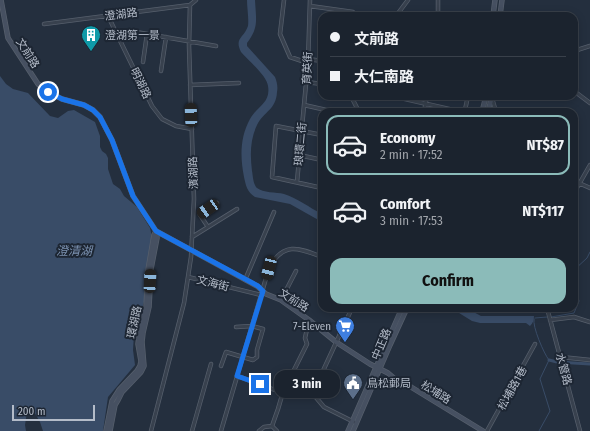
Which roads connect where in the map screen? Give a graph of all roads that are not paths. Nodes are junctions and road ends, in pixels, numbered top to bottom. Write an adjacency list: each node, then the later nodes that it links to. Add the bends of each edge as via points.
1 (1, 0): 56 (street, 文前路, via 8,38 38,84 62,99 84,105 100,117 112,140 133,196)
2 (196, 0): 9 (street)
3 (284, 0): 25 (street, via 280,34 290,56)
4 (310, 0): 10 (street, 育英街)
5 (408, 0): 12 (street)
6 (438, 0): 13 (street)
7 (495, 0): 14 (street)
8 (502, 0): 15 (street)
9 (190, 6): 16 (street, 澄湖路); 21 (street, 濱湖路)
10 (310, 6): 11 (street); 25 (street, 育英街)
11 (353, 12)
12 (399, 12)
13 (438, 12)
14 (494, 12)
15 (500, 12)
16 (108, 16): 17 (street, 澄湖路); 42 (street, 明湖路, via 155,110 162,119 176,126)
17 (44, 24)
18 (130, 31): 19 (street)
19 (147, 34): 20 (street); 27 (street)
20 (166, 37): 21 (street); 28 (street)
21 (189, 41): 22 (street); 32 (street, 濱湖路)
22 (216, 46)
23 (590, 46): 24 (street)
24 (578, 50)
25 (308, 61): 26 (street); 29 (street, 育英街)
26 (318, 61)
27 (143, 62)
28 (161, 71)
29 (306, 82): 31 (street); 38 (street, 育英街)
30 (239, 83): 32 (street)
31 (318, 84)
32 (190, 85): 42 (street, 濱湖路)
33 (578, 94): 36 (street)
34 (409, 100): 37 (street)
35 (426, 100): 37 (street)
36 (590, 103)
37 (426, 104): 40 (street); 41 (street)
38 (304, 105): 39 (street); 43 (street, 琅環二街)
39 (318, 108)
40 (425, 108)
41 (444, 108)
42 (192, 129): 57 (street, 濱湖路)
43 (301, 131): 44 (street); 45 (street, 琅環二街); 48 (street, via 276,126 272,177)
44 (318, 135)
45 (299, 155): 46 (street); 48 (street, 琅環二街)
46 (318, 159)
47 (590, 165): 49 (street)
48 (297, 182): 50 (street)
49 (579, 184): 51 (street)
50 (318, 187)
51 (590, 188)
52 (217, 203): 55 (street, via 200,215)
53 (237, 209): 55 (street)
54 (274, 212): 62 (street)
55 (208, 227): 57 (street)
56 (156, 231): 58 (street, 文前路); 83 (street, 環湖路, via 149,306 142,337 144,366)
57 (192, 237): 58 (street, 濱湖路)
58 (191, 250): 61 (street, 濱湖路); 62 (street, 文前路)
59 (318, 256): 63 (street, via 298,248 284,251 269,268)
60 (296, 271): 64 (street)
61 (188, 277): 63 (street, 文海街); 90 (street, 濱湖路, via 184,303)
62 (245, 280): 63 (street, 文前路, via 258,286)
63 (262, 293): 64 (street, 文前路); 72 (street)
64 (281, 300): 70 (street, 文前路)
65 (350, 312): 74 (street)
66 (400, 312): 81 (street, 中正路)
67 (405, 312): 81 (street, 中正路)
68 (548, 312): 69 (street, 水管路)
69 (550, 319): 71 (street, via 574,317); 77 (street, 水管路)
70 (309, 320): 74 (street, 文前路); 85 (street, via 305,338 307,344)
71 (590, 322)
72 (252, 326): 73 (street); 76 (street); 76 (street, via 263,329 256,357 253,360)
73 (236, 327)
74 (336, 342): 81 (street, 文前路); 84 (street, via 322,373)
75 (535, 344): 98 (street, 松埔路1巷)
76 (243, 356): 80 (street, via 226,352); 82 (street)
77 (561, 358): 78 (street); 99 (street, 水管路)
78 (590, 360)
79 (211, 364): 91 (street)
80 (221, 366)
81 (378, 368): 86 (street, 中正路); 97 (street, 松埔路)
82 (237, 376): 85 (street); 92 (street)
83 (128, 384): 88 (street, 環湖路, via 119,390 112,401); 89 (street, 環湖路, via 115,405)
84 (308, 388): 85 (street); 86 (street, via 324,407)
85 (282, 392): 87 (street)
86 (355, 422): 95 (street, 中正路); 96 (street, 中正路)
87 (272, 426): 93 (street); 94 (street)
88 (106, 431)
89 (110, 431)
90 (151, 431)
91 (192, 431)
92 (221, 431)
93 (259, 431)
94 (277, 431)
95 (348, 431)
96 (354, 431)
97 (483, 431)
98 (488, 431)
99 (580, 431)

